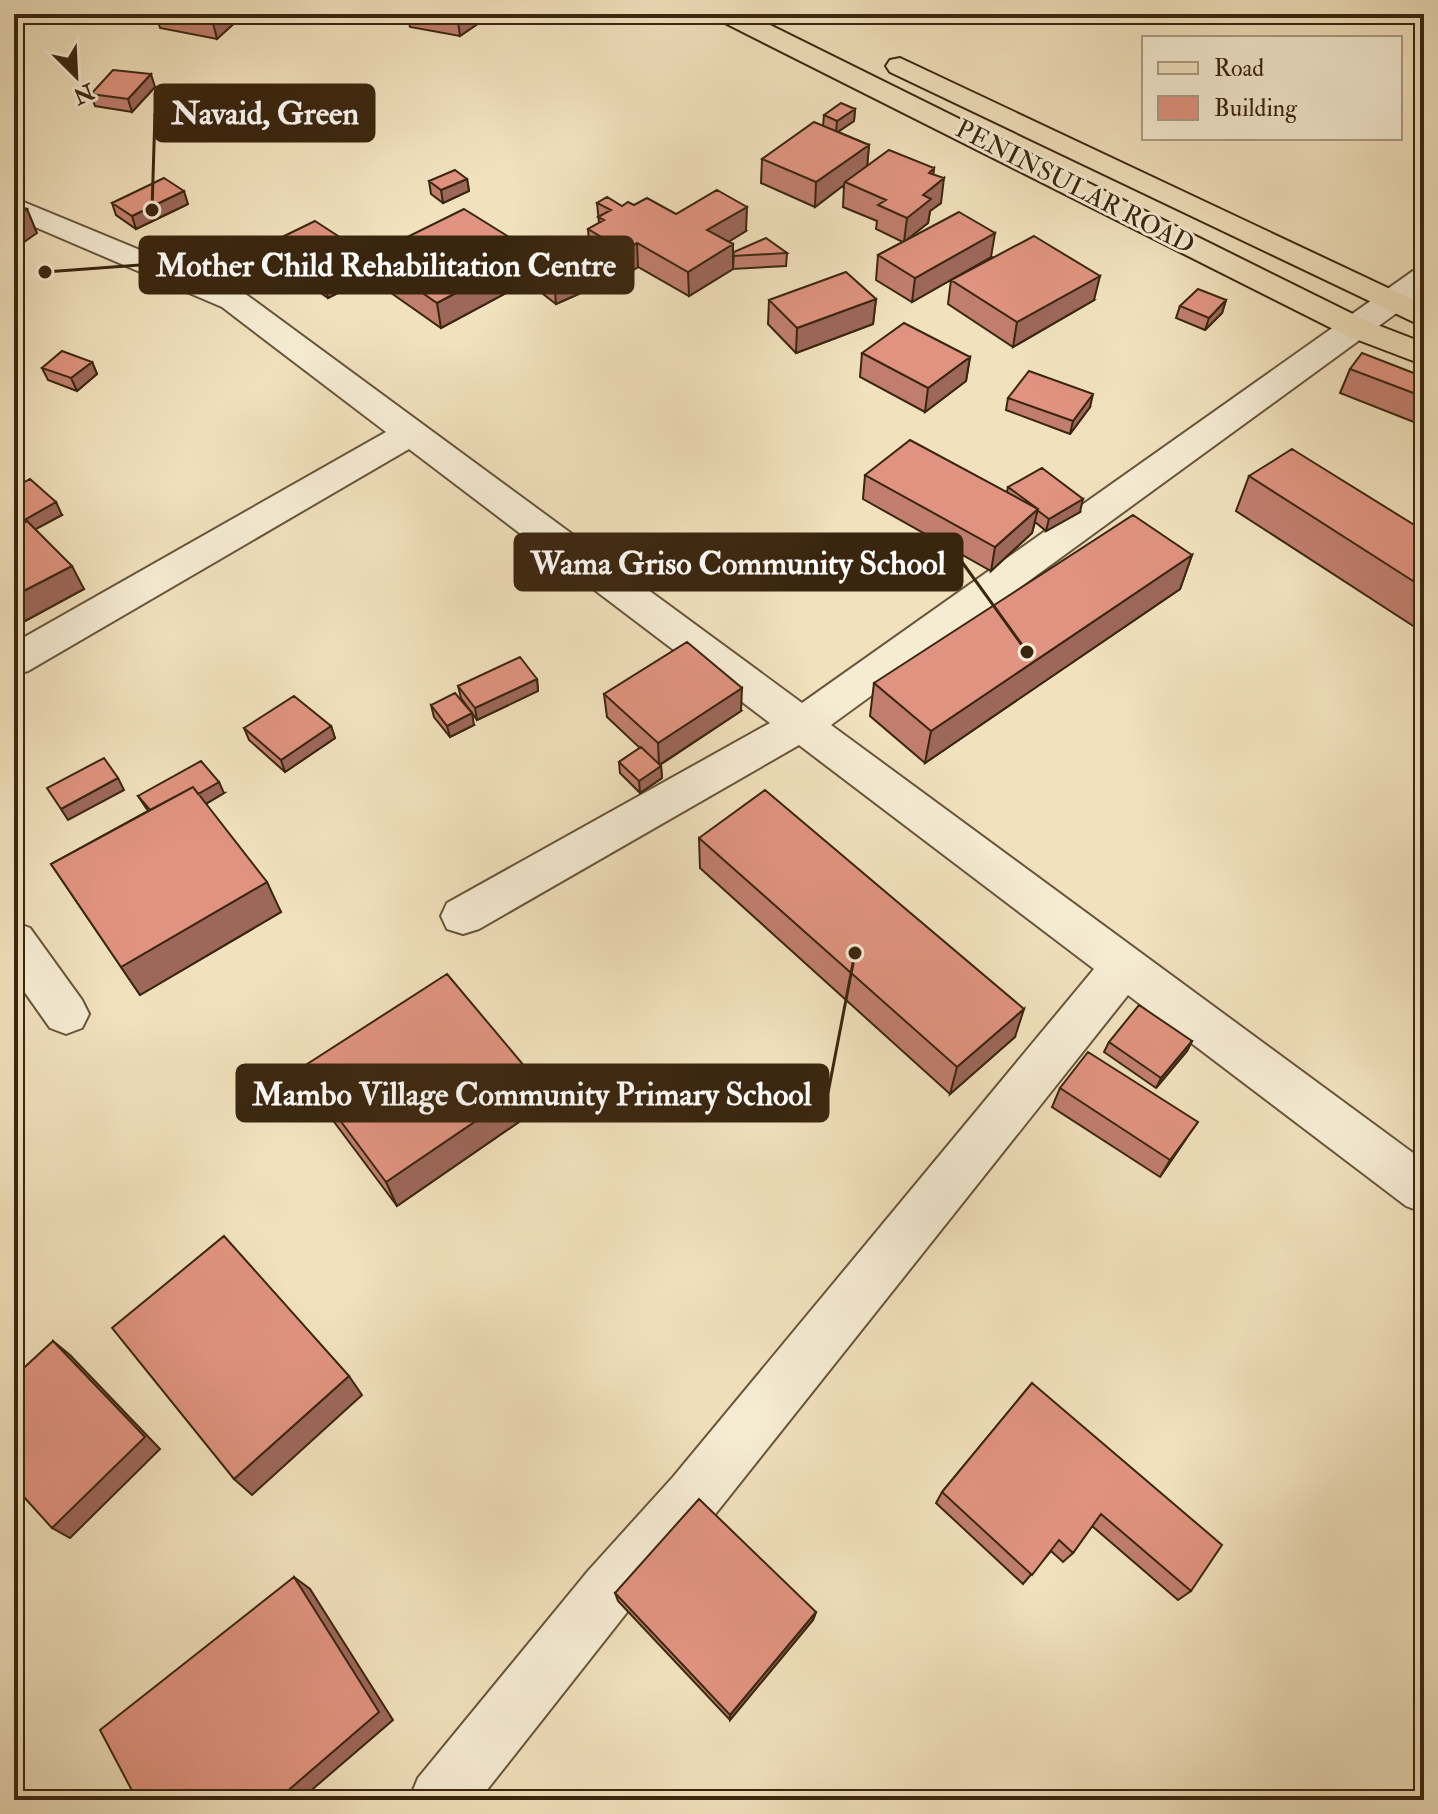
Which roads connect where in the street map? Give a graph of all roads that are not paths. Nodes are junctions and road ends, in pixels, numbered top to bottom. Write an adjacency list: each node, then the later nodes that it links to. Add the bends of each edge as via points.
1 (728, 14): 6 (main road, PENINSULAR ROAD)
2 (877, 55): 5 (main road, PENINSULAR ROAD)
3 (14, 207): 8 (street, via 233,300)
4 (1424, 278): 5 (street)
5 (1408, 310): 6 (street)
6 (1356, 328): 7 (main road, PENINSULAR ROAD); 10 (street)
7 (1424, 355)
8 (410, 433): 9 (street); 10 (street)
9 (14, 661)
10 (801, 725): 11 (street); 13 (street)
11 (463, 916)
12 (14, 941): 14 (street)
13 (1124, 966): 15 (street); 16 (street)
14 (66, 1014)
15 (1424, 1190)
16 (440, 1800)

